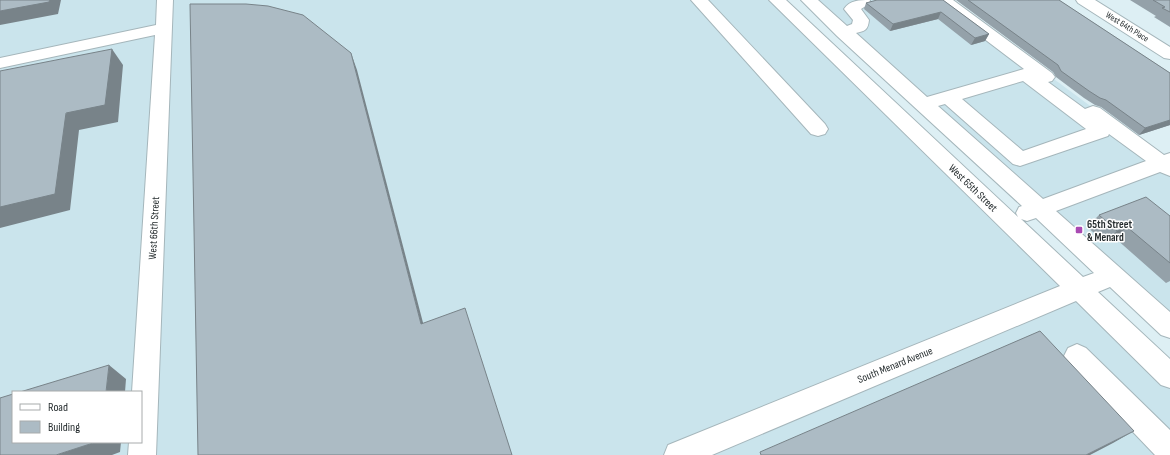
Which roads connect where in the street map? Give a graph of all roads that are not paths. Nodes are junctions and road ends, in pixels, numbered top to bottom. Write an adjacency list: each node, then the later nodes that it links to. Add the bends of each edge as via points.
1 (165, 0): 8 (street, West 66th Street)
2 (699, 0): 15 (street)
3 (777, 0): 18 (street, West 65th Street)
4 (809, 0): 9 (street)
5 (943, 0): 12 (street)
6 (1084, 0): 10 (street, West 64th Place)
7 (863, 1): 9 (street, via 852,9 861,20 860,27)
8 (164, 28): 11 (street); 25 (street, West 66th Street)
9 (843, 32): 14 (street)
10 (1170, 54)
11 (0, 63)
12 (1052, 87): 13 (street, via 1026,74); 13 (street, via 1101,131 1020,159); 16 (street)
13 (948, 97): 14 (street)
14 (923, 104): 17 (street)
15 (818, 129)
16 (1167, 164): 17 (street)
17 (1038, 209): 18 (street); 19 (street)
18 (1007, 220): 20 (street, West 65th Street)
19 (1112, 276): 20 (street, South Menard Avenue); 21 (street)
20 (1079, 289): 23 (street, West 65th Street); 26 (street, South Menard Avenue)
21 (1170, 327)
22 (1077, 356): 24 (street)
23 (1170, 376)
24 (1170, 450)
25 (142, 455)
26 (678, 455)

